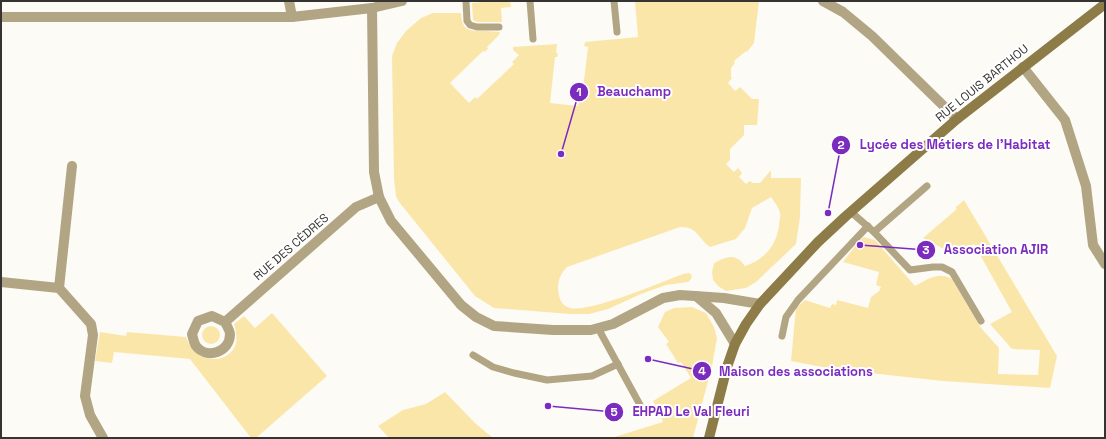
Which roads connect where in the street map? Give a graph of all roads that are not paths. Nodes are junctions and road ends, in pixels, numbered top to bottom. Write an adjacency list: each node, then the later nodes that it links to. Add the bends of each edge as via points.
1 (289, 1): 10 (street)
2 (402, 1): 8 (street)
3 (466, 1): 11 (lane, via 467,21 470,26)
4 (530, 1): 13 (lane)
5 (614, 1): 12 (lane)
6 (823, 1): 15 (street, via 843,12 872,36)
7 (1105, 4): 14 (street, RUE LOUIS BARTHOU)
8 (372, 8): 10 (street); 18 (street, via 374,172)
9 (1, 17): 10 (street)
10 (292, 17)
11 (499, 27)
12 (617, 32)
13 (533, 39)
14 (1023, 67): 15 (street, RUE LOUIS BARTHOU); 22 (street, via 1065,120 1086,186 1093,245)
15 (957, 119): 19 (street, RUE LOUIS BARTHOU)
16 (72, 166): 24 (street)
17 (927, 186): 21 (lane)
18 (379, 197): 28 (street, RUE DES CÈDRES, via 356,207); 29 (street, via 391,221 461,305 476,317 494,326 553,330)
19 (851, 212): 20 (lane); 26 (street, RUE LOUIS BARTHOU, via 818,242)
20 (868, 226): 21 (lane); 30 (lane, via 798,300 786,317)
21 (874, 232): 27 (lane, via 910,270 942,267 952,272)
22 (1105, 264)
23 (1, 282): 24 (street)
24 (59, 288): 35 (street, via 90,324 93,335 85,396 90,415)
25 (696, 296): 26 (street); 29 (street, via 663,298 613,324); 31 (street, via 716,313)
26 (760, 304): 31 (street, RUE LOUIS BARTHOU)
27 (981, 321)
28 (225, 322)
29 (598, 328): 33 (lane)
30 (782, 336)
31 (735, 344): 36 (street, RUE LOUIS BARTHOU)
32 (473, 356): 33 (lane, via 492,367 547,380 592,376)
33 (618, 364): 34 (lane)
34 (645, 414)
35 (103, 438)
36 (709, 438)

